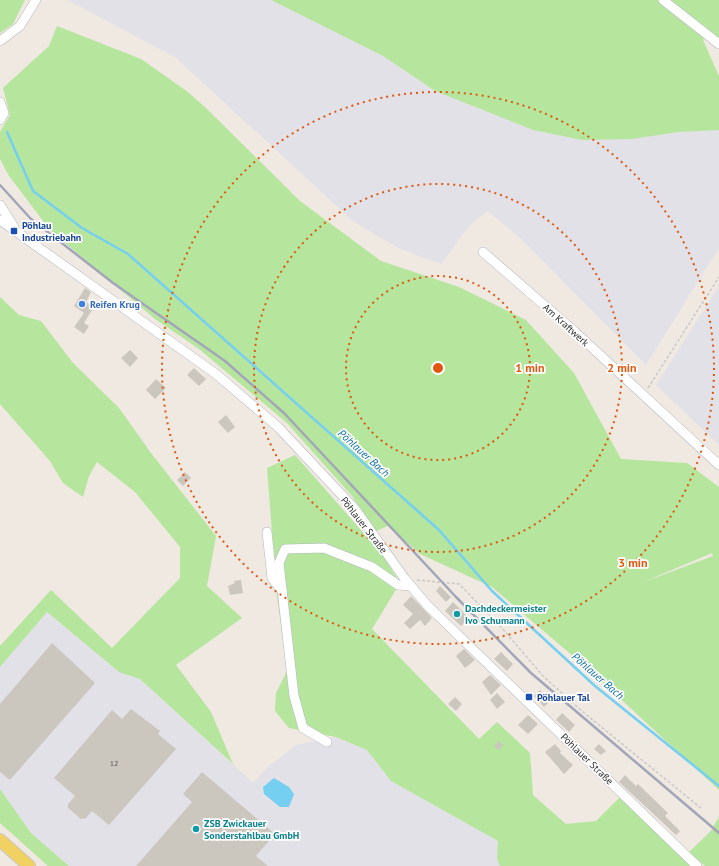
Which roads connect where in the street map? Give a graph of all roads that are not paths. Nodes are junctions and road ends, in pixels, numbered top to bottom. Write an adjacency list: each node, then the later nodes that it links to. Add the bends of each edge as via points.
1 (36, 0): 3 (street, via 20,26)
2 (663, 0): 4 (street)
3 (0, 41)
4 (719, 44)
5 (0, 102): 6 (street, via 4,113)
6 (0, 120)
7 (0, 205): 9 (street)
8 (0, 220): 9 (street, Pöhlauer Straße)
9 (17, 231): 13 (street, Pöhlauer Straße, via 216,374 278,427 355,509)
10 (483, 252): 11 (street, Am Kraftwerk)
11 (719, 464)
12 (267, 532): 14 (street, via 272,578)
13 (408, 583): 14 (street, via 398,585 372,567 324,548 285,550 280,563); 18 (street, Pöhlauer Straße, via 427,605)
14 (283, 592): 15 (street, via 294,696 303,728)
15 (327, 742)
16 (0, 840): 17 (main road)
17 (29, 866)
18 (697, 866)

